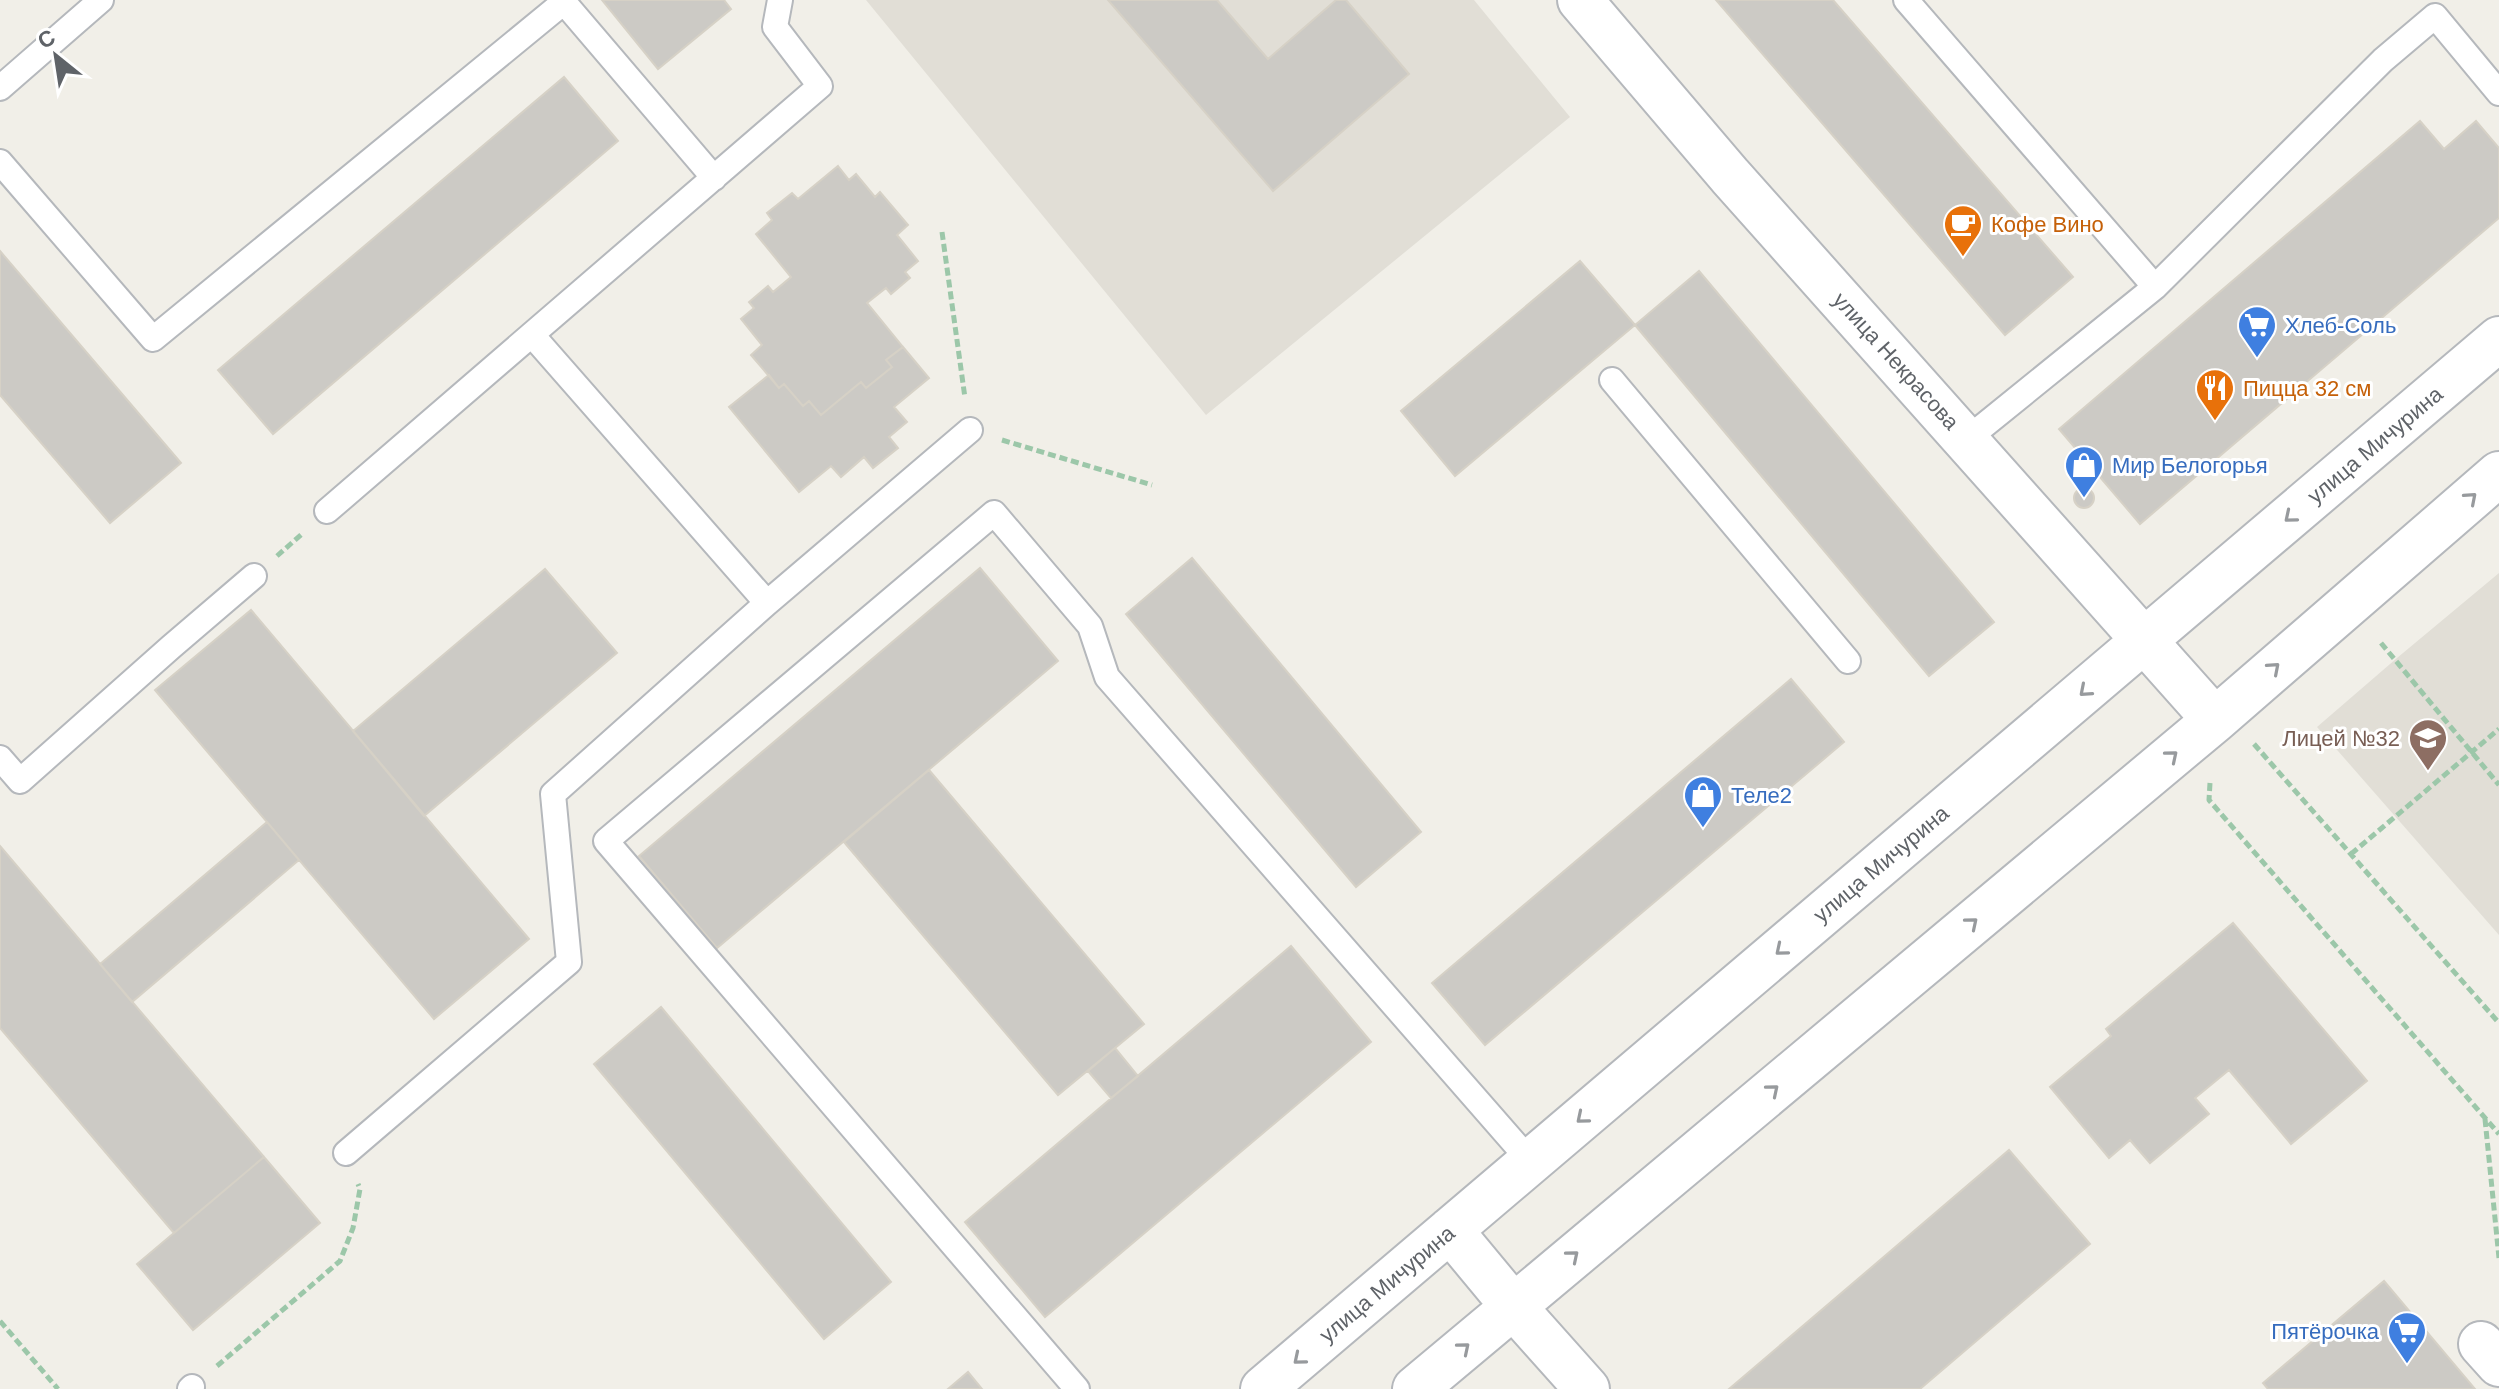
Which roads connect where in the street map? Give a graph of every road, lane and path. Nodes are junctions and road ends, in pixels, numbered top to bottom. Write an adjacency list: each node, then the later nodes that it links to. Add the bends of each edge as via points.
1 (101, 0): 6 (lane)
2 (780, 0): 9 (lane, via 775,27 820,86)
3 (1580, 0): 16 (street, улица Некрасова)
4 (1906, 0): 11 (lane)
5 (563, 1): 8 (lane, via 153,339); 9 (lane)
6 (0, 88)
7 (2499, 93): 11 (lane, via 2435,16 2383,60)
8 (0, 162)
9 (714, 178): 12 (lane)
10 (942, 232): 15 (path)
11 (2155, 287): 16 (lane)
12 (532, 335): 19 (lane); 21 (lane)
13 (2499, 339): 22 (street, улица Мичурина, one-way to 22)
14 (1612, 380): 24 (lane)
15 (970, 430): 18 (path); 21 (lane)
16 (1966, 440): 22 (street, улица Некрасова)
17 (2499, 474): 25 (street, one-way to 17)
18 (1152, 485)
19 (327, 511): 20 (path)
20 (254, 576): 29 (lane, via 20,781)
21 (767, 603): 36 (lane, via 553,794 569,962)
22 (2145, 640): 25 (street, улица Некрасова); 37 (street, улица Мичурина, one-way to 37)
23 (2381, 643): 28 (path)
24 (1848, 661)
25 (2215, 720): 40 (street, one-way to 25)
26 (2499, 729): 28 (path)
27 (2257, 745): 32 (path)
28 (2472, 751): 30 (path); 32 (path)
29 (0, 758)
30 (2499, 785)
31 (2209, 800): 34 (path)
32 (2351, 854): 33 (path)
33 (2499, 1023)
34 (2485, 1118): 35 (path); 39 (path)
35 (2499, 1134)
36 (346, 1153): 42 (path, via 360,1189 340,1261)
37 (1531, 1162): 38 (street, улица Мичурина); 44 (lane, via 1107,677 1090,626 994,513 606,841)
38 (1450, 1230): 40 (street); 45 (street, улица Мичурина, one-way to 45)
39 (2499, 1258)
40 (1513, 1306): 46 (street, one-way to 40); 47 (street)
41 (0, 1321): 43 (path)
42 (191, 1388)
43 (58, 1389)
44 (1077, 1389)
45 (1263, 1389)
46 (1415, 1389)
47 (1587, 1389)

